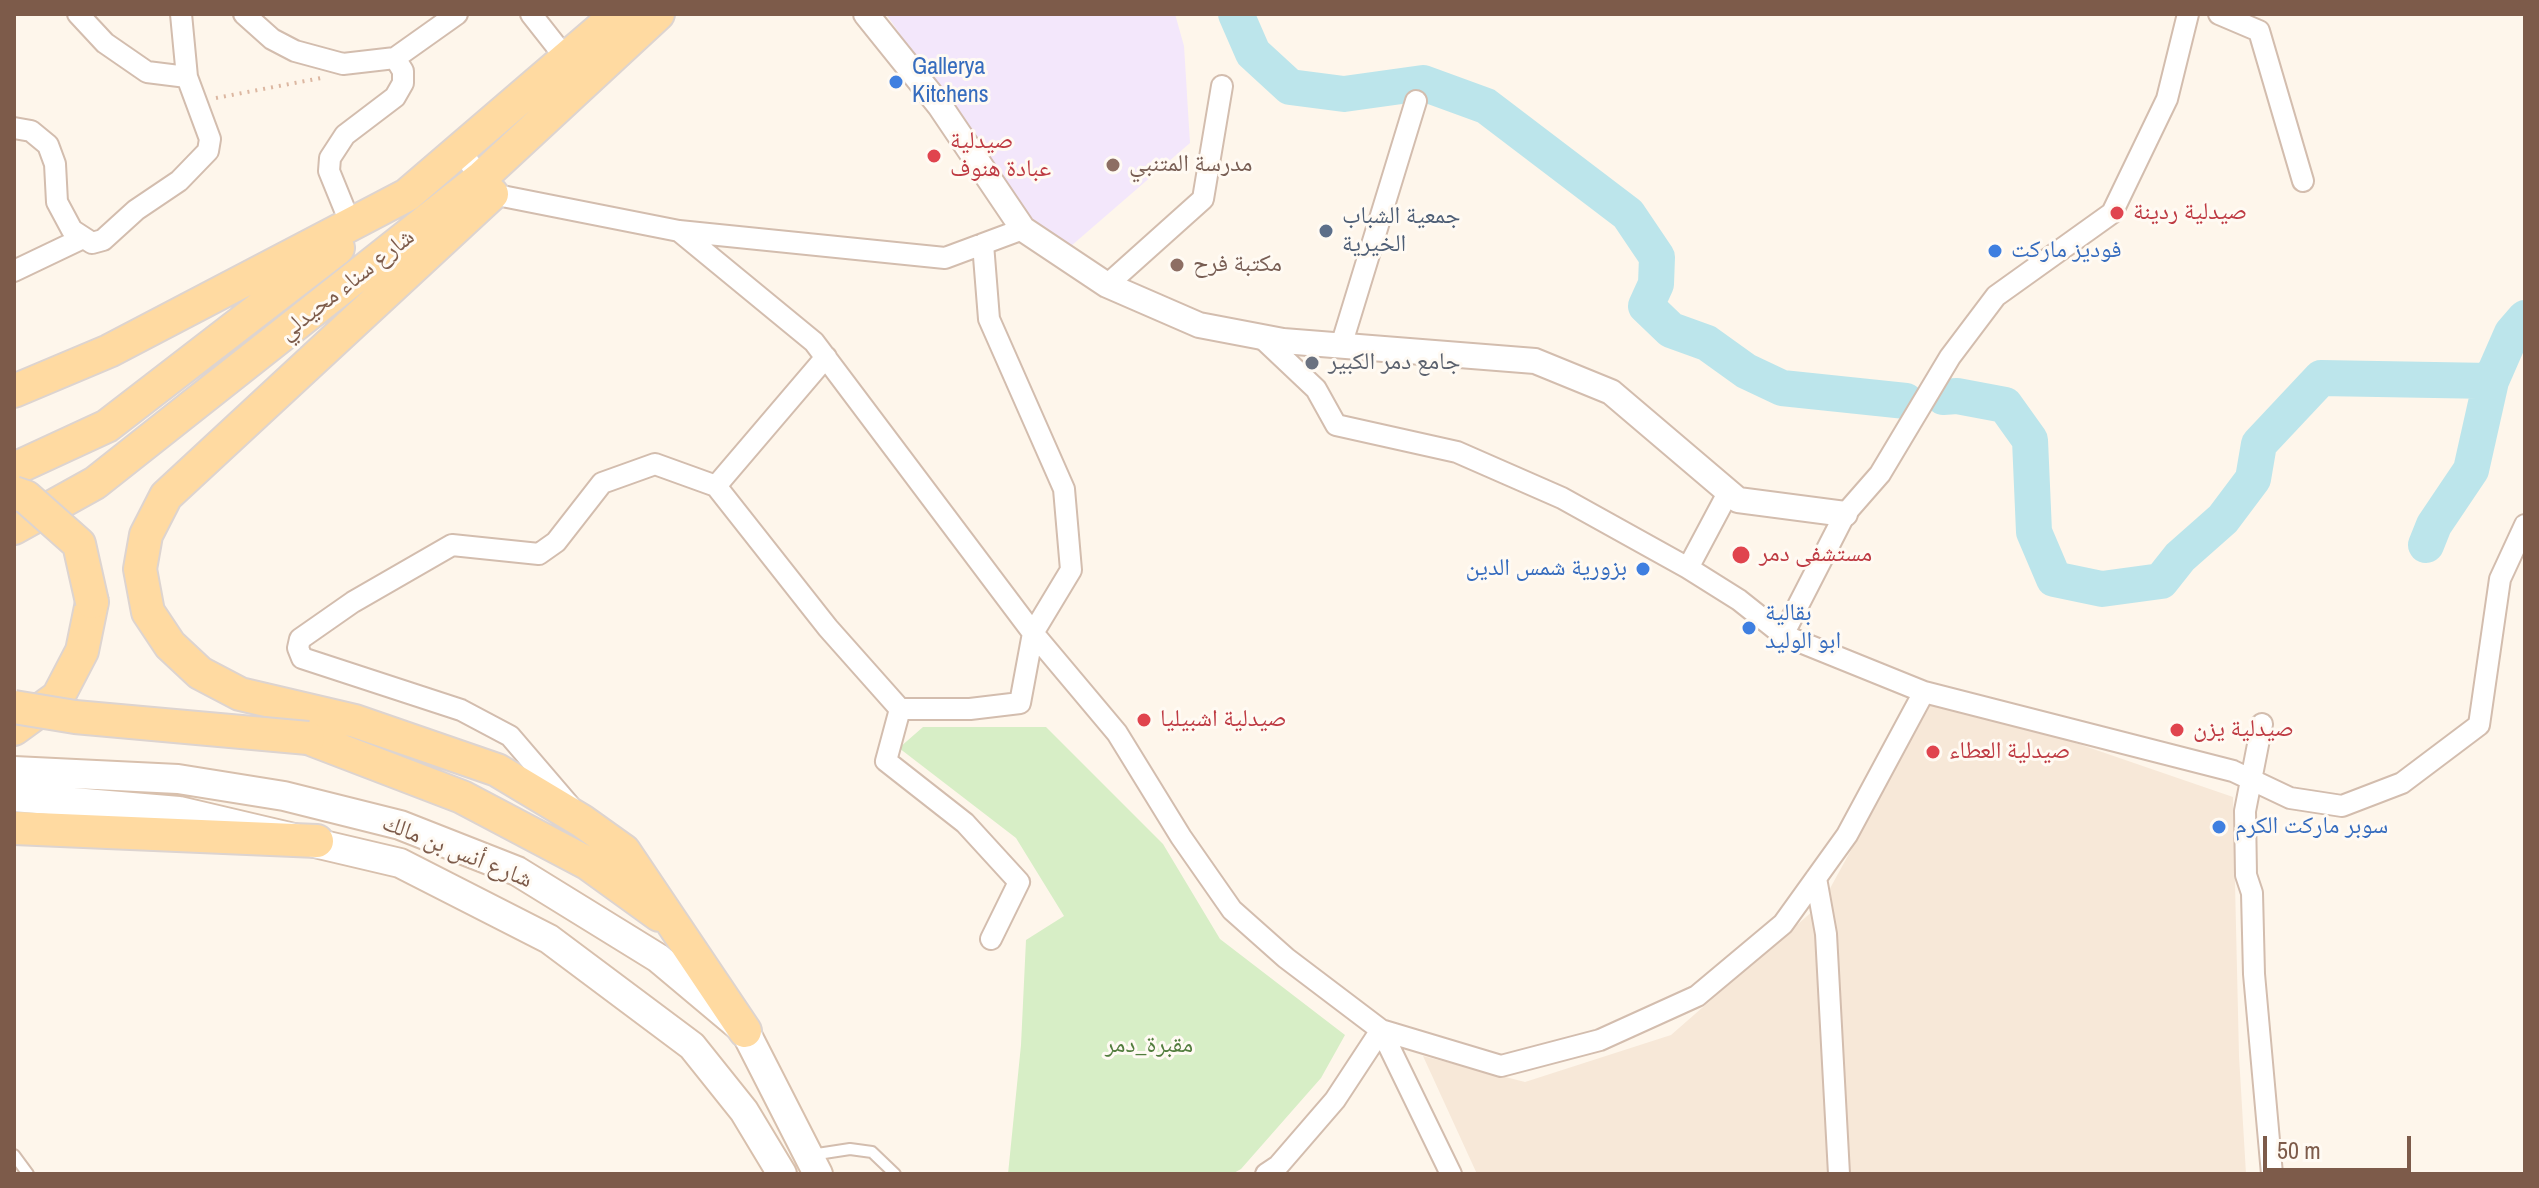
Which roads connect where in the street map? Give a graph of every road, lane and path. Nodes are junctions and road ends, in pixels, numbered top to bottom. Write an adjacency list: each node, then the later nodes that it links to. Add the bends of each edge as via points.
1 (78, 14): 13 (street, via 105,43 147,72)
2 (181, 14): 13 (street)
3 (244, 14): 11 (street, via 272,39 320,59 343,64)
4 (457, 14): 11 (street)
5 (531, 14): 12 (street)
6 (618, 14): 12 (main road)
7 (658, 14): 21 (main road, شارع سناء محيدلي)
8 (866, 14): 24 (street, via 940,106)
9 (2188, 14): 38 (street, via 2167,99 2112,213 1996,296 1950,357 1880,474)
10 (2219, 14): 20 (street, via 2259,31)
11 (395, 58): 23 (street, via 403,71 395,97 345,135 330,158 329,171)
12 (568, 61): 19 (main road)
13 (187, 77): 17 (street)
14 (323, 78): 17 (path)
15 (1222, 86): 29 (street, via 1203,199)
16 (1416, 101): 31 (street)
17 (197, 103): 26 (street, via 210,139 201,161 103,240)
18 (14, 128): 26 (street, via 31,131 48,145 57,202)
19 (461, 151): 21 (street); 22 (main road)
20 (2303, 181)
21 (487, 186): 25 (street); 40 (main road, شارع سناء محيدلي, via 95,483); 52 (main road, via 166,496 146,535 140,569 148,612 170,645 200,673 240,694 355,721 497,770)
22 (407, 195): 23 (main road); 34 (main road, شارع سناء محيدلي, via 107,426)
23 (351, 225): 33 (main road, via 109,351)
24 (1023, 229): 27 (street); 29 (street)
25 (679, 231): 27 (street, via 945,258); 32 (street)
26 (81, 239): 28 (street)
27 (983, 244): 42 (street, via 989,319 1064,489 1071,570)
28 (14, 271)
29 (1107, 285): 30 (street, via 1199,325)
30 (1261, 337): 31 (street); 41 (street, via 1316,389 1336,425 1457,452 1562,498)
31 (1341, 346): 36 (street, via 1535,361 1611,392)
32 (826, 357): 35 (street); 42 (street)
33 (14, 391)
34 (14, 469)
35 (716, 486): 46 (street); 52 (street, via 655,464 602,483 556,542 539,554 452,545 353,602 298,644 302,658 461,710 510,736)
36 (1729, 491): 38 (street, via 1738,500); 41 (street)
37 (14, 493): 48 (main road, bridge, via 26,497 79,544 92,602 82,651 58,697)
38 (1845, 514): 43 (street)
39 (2525, 525): 50 (street, via 2500,579 2479,725 2402,783 2342,806 2290,798)
40 (14, 528)
41 (1688, 568): 43 (street)
42 (1033, 633): 46 (street, via 1020,703); 58 (street, via 1117,733 1232,910)
43 (1783, 635): 44 (street)
44 (1924, 692): 50 (street); 55 (street, via 1847,835)
45 (14, 707): 56 (main road, bridge, via 308,738 462,797 587,863)
46 (900, 709): 57 (street, via 886,761 965,823 1019,882)
47 (2262, 724): 50 (street)
48 (14, 729)
49 (14, 771): 59 (main road, شارع أنس بن مالك, via 178,779 284,796 400,825 517,871 658,958)
50 (2253, 779): 68 (street, via 2245,811 2246,875 2252,893)
51 (14, 797): 54 (main road, شارع أنس بن مالك, via 179,811)
52 (582, 821): 56 (main road, via 624,851)
53 (14, 828): 54 (main road)
54 (317, 841): 64 (main road, شارع أنس بن مالك, via 400,863 549,939 692,1046 744,1111)
55 (1816, 878): 58 (street, via 1783,924 1697,996 1600,1040 1501,1066); 67 (street, via 1826,934)
56 (678, 929): 59 (main road)
57 (991, 939)
58 (1381, 1030): 62 (street, via 1421,1108); 66 (street, via 1335,1100)
59 (745, 1031): 61 (main road, شارع أنس بن مالك)
60 (14, 1155): 63 (lane)
61 (808, 1167): 65 (lane, via 850,1149 872,1152)
62 (1445, 1171)
63 (28, 1174)
64 (782, 1174)
65 (895, 1174)
66 (1266, 1174)
67 (1839, 1174)
68 (2272, 1174)

